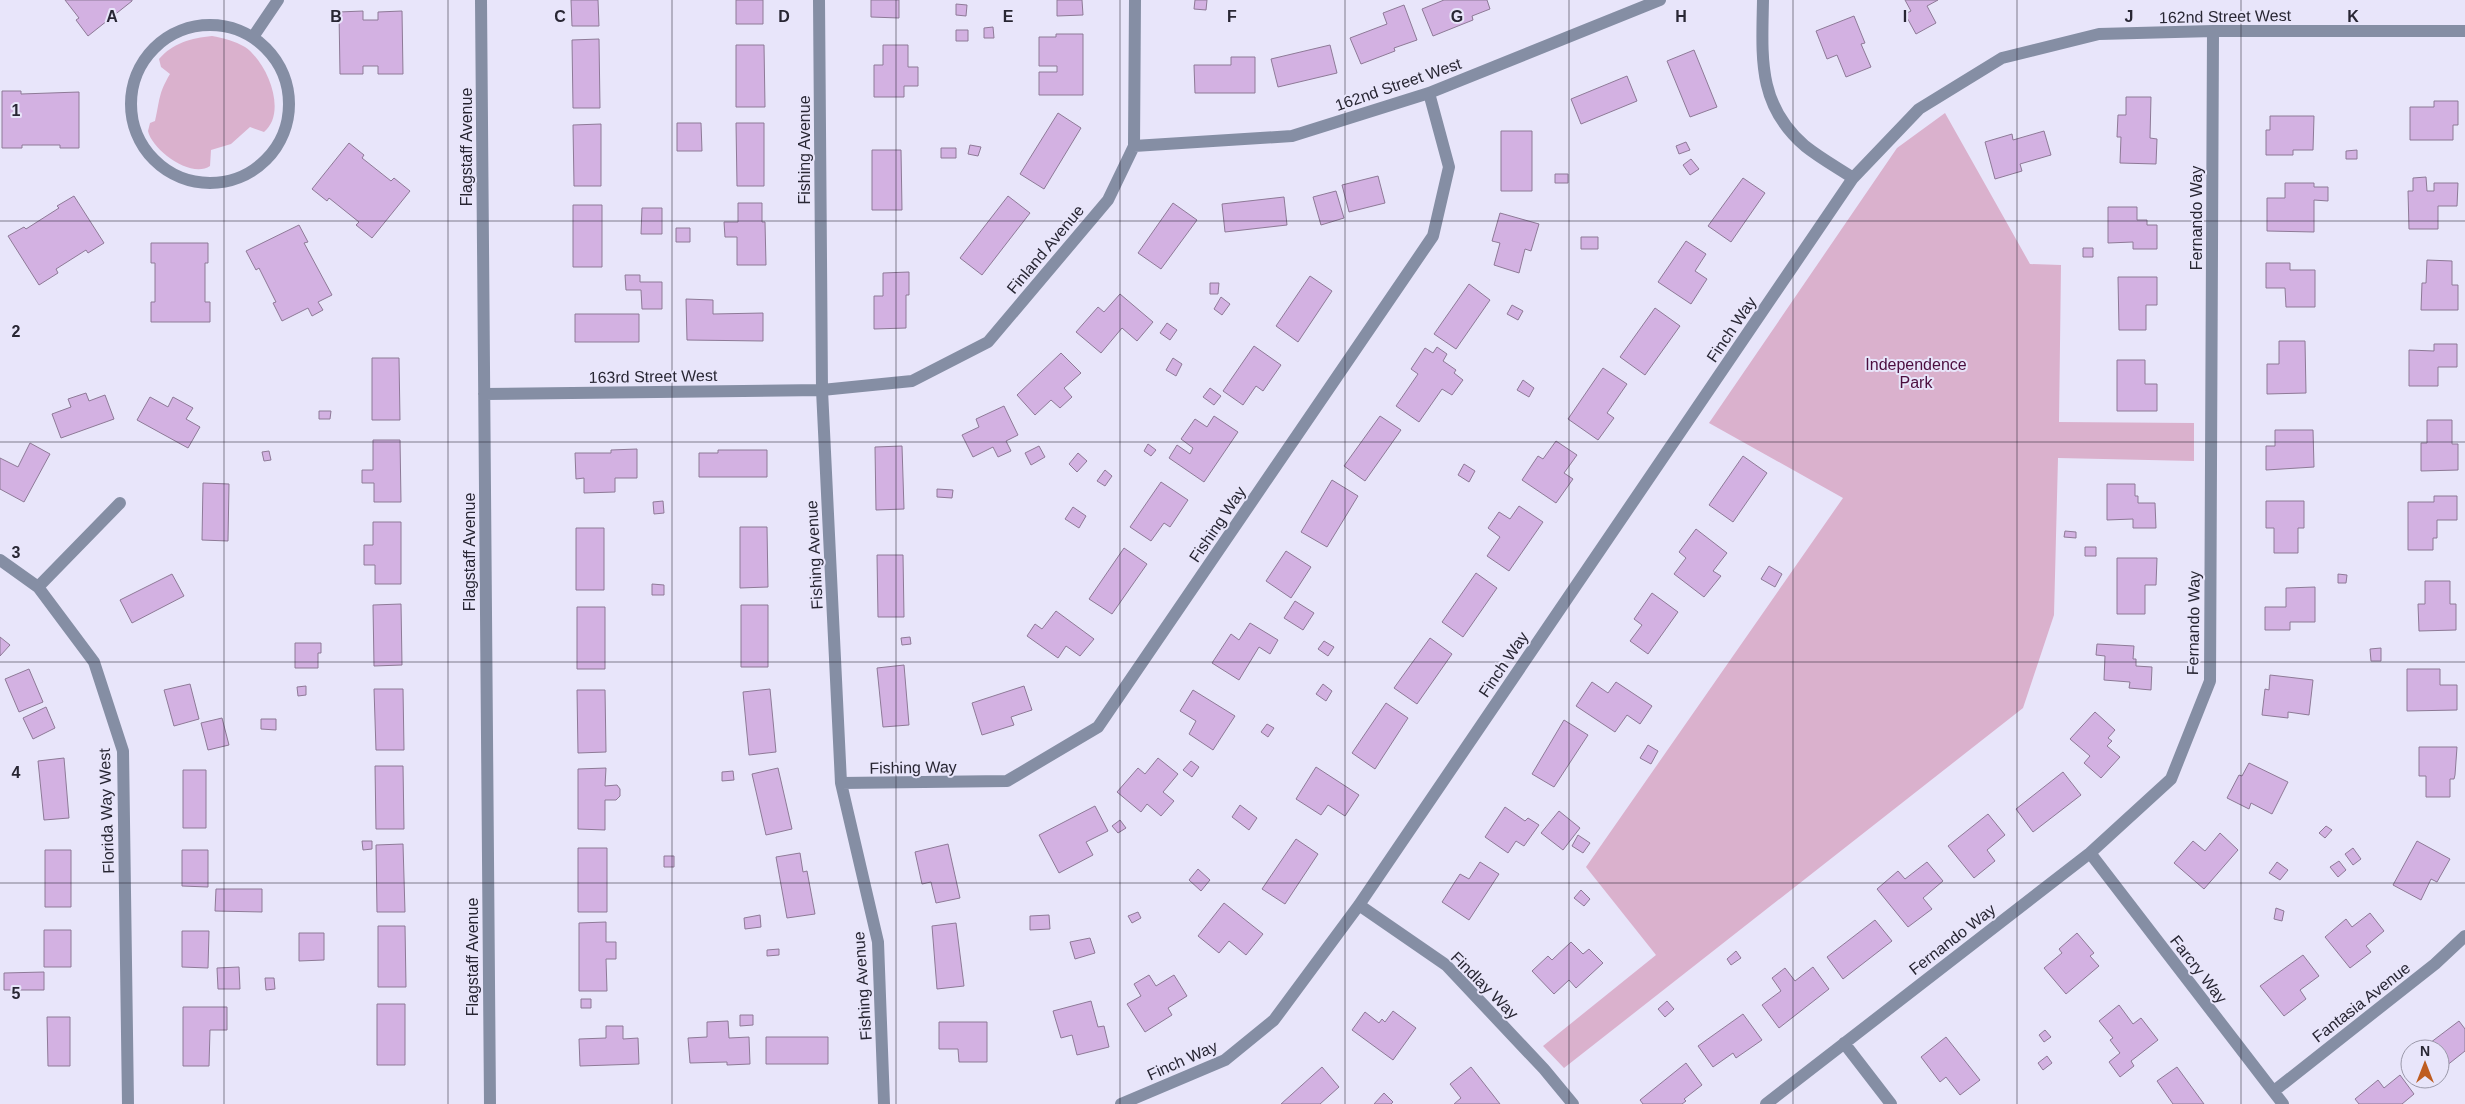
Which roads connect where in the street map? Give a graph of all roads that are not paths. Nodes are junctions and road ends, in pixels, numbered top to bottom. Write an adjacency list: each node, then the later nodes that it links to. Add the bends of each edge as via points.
1 (278, 0): 9 (street)
2 (481, 0): 14 (street, Flagstaff Avenue)
3 (819, 0): 13 (street, Fishing Avenue)
4 (1136, 0): 11 (street, Finland Avenue)
5 (1660, 0): 10 (street, 162nd Street West)
6 (1763, 0): 12 (street, via 1762,57 1765,83 1773,107 1786,127 1806,146)
7 (2213, 31): 8 (street, 162nd Street West); 12 (street, 162nd Street West, via 2099,34 2002,58 1919,109); 19 (street, Fernando Way, via 2210,681 2171,779)
8 (2465, 31)
9 (253, 37): 9 (street, via 216,25 196,26 160,42 146,57 133,87 131,113 145,150 176,175 194,181 234,179 252,171 279,142 289,104 287,85 274,58)
10 (1429, 93): 11 (street, 162nd Street West, via 1292,136); 18 (street, Fishing Way, via 1449,167 1432,236 1098,727 1007,781)
11 (1134, 146): 13 (street, Finland Avenue, via 1108,200 988,342 912,381)
12 (1853, 178): 20 (street, Finch Way)
13 (822, 390): 14 (street, 163rd Street West); 18 (street, Fishing Avenue)
14 (484, 394): 25 (street, Flagstaff Avenue)
15 (120, 503): 17 (street)
16 (0, 560): 17 (street, Florida Way West)
17 (38, 586): 24 (street, Florida Way West, via 94,662 123,751)
18 (841, 784): 26 (street, Fishing Avenue, via 878,942)
19 (2090, 853): 22 (street, Fernando Way); 23 (street, Farcry Way)
20 (1359, 905): 27 (street, Finch Way, via 1274,1020 1225,1060); 28 (street, Findlay Way, via 1446,965)
21 (2465, 936): 23 (street, Fantasia Avenue, via 2436,964)
22 (1844, 1043): 29 (street, Fernando Way); 30 (street)
23 (2274, 1091): 31 (street, Farcry Way)
24 (128, 1104)
25 (490, 1104)
26 (884, 1104)
27 (1121, 1104)
28 (1573, 1104)
29 (1766, 1104)
30 (1891, 1104)
31 (2283, 1104)

